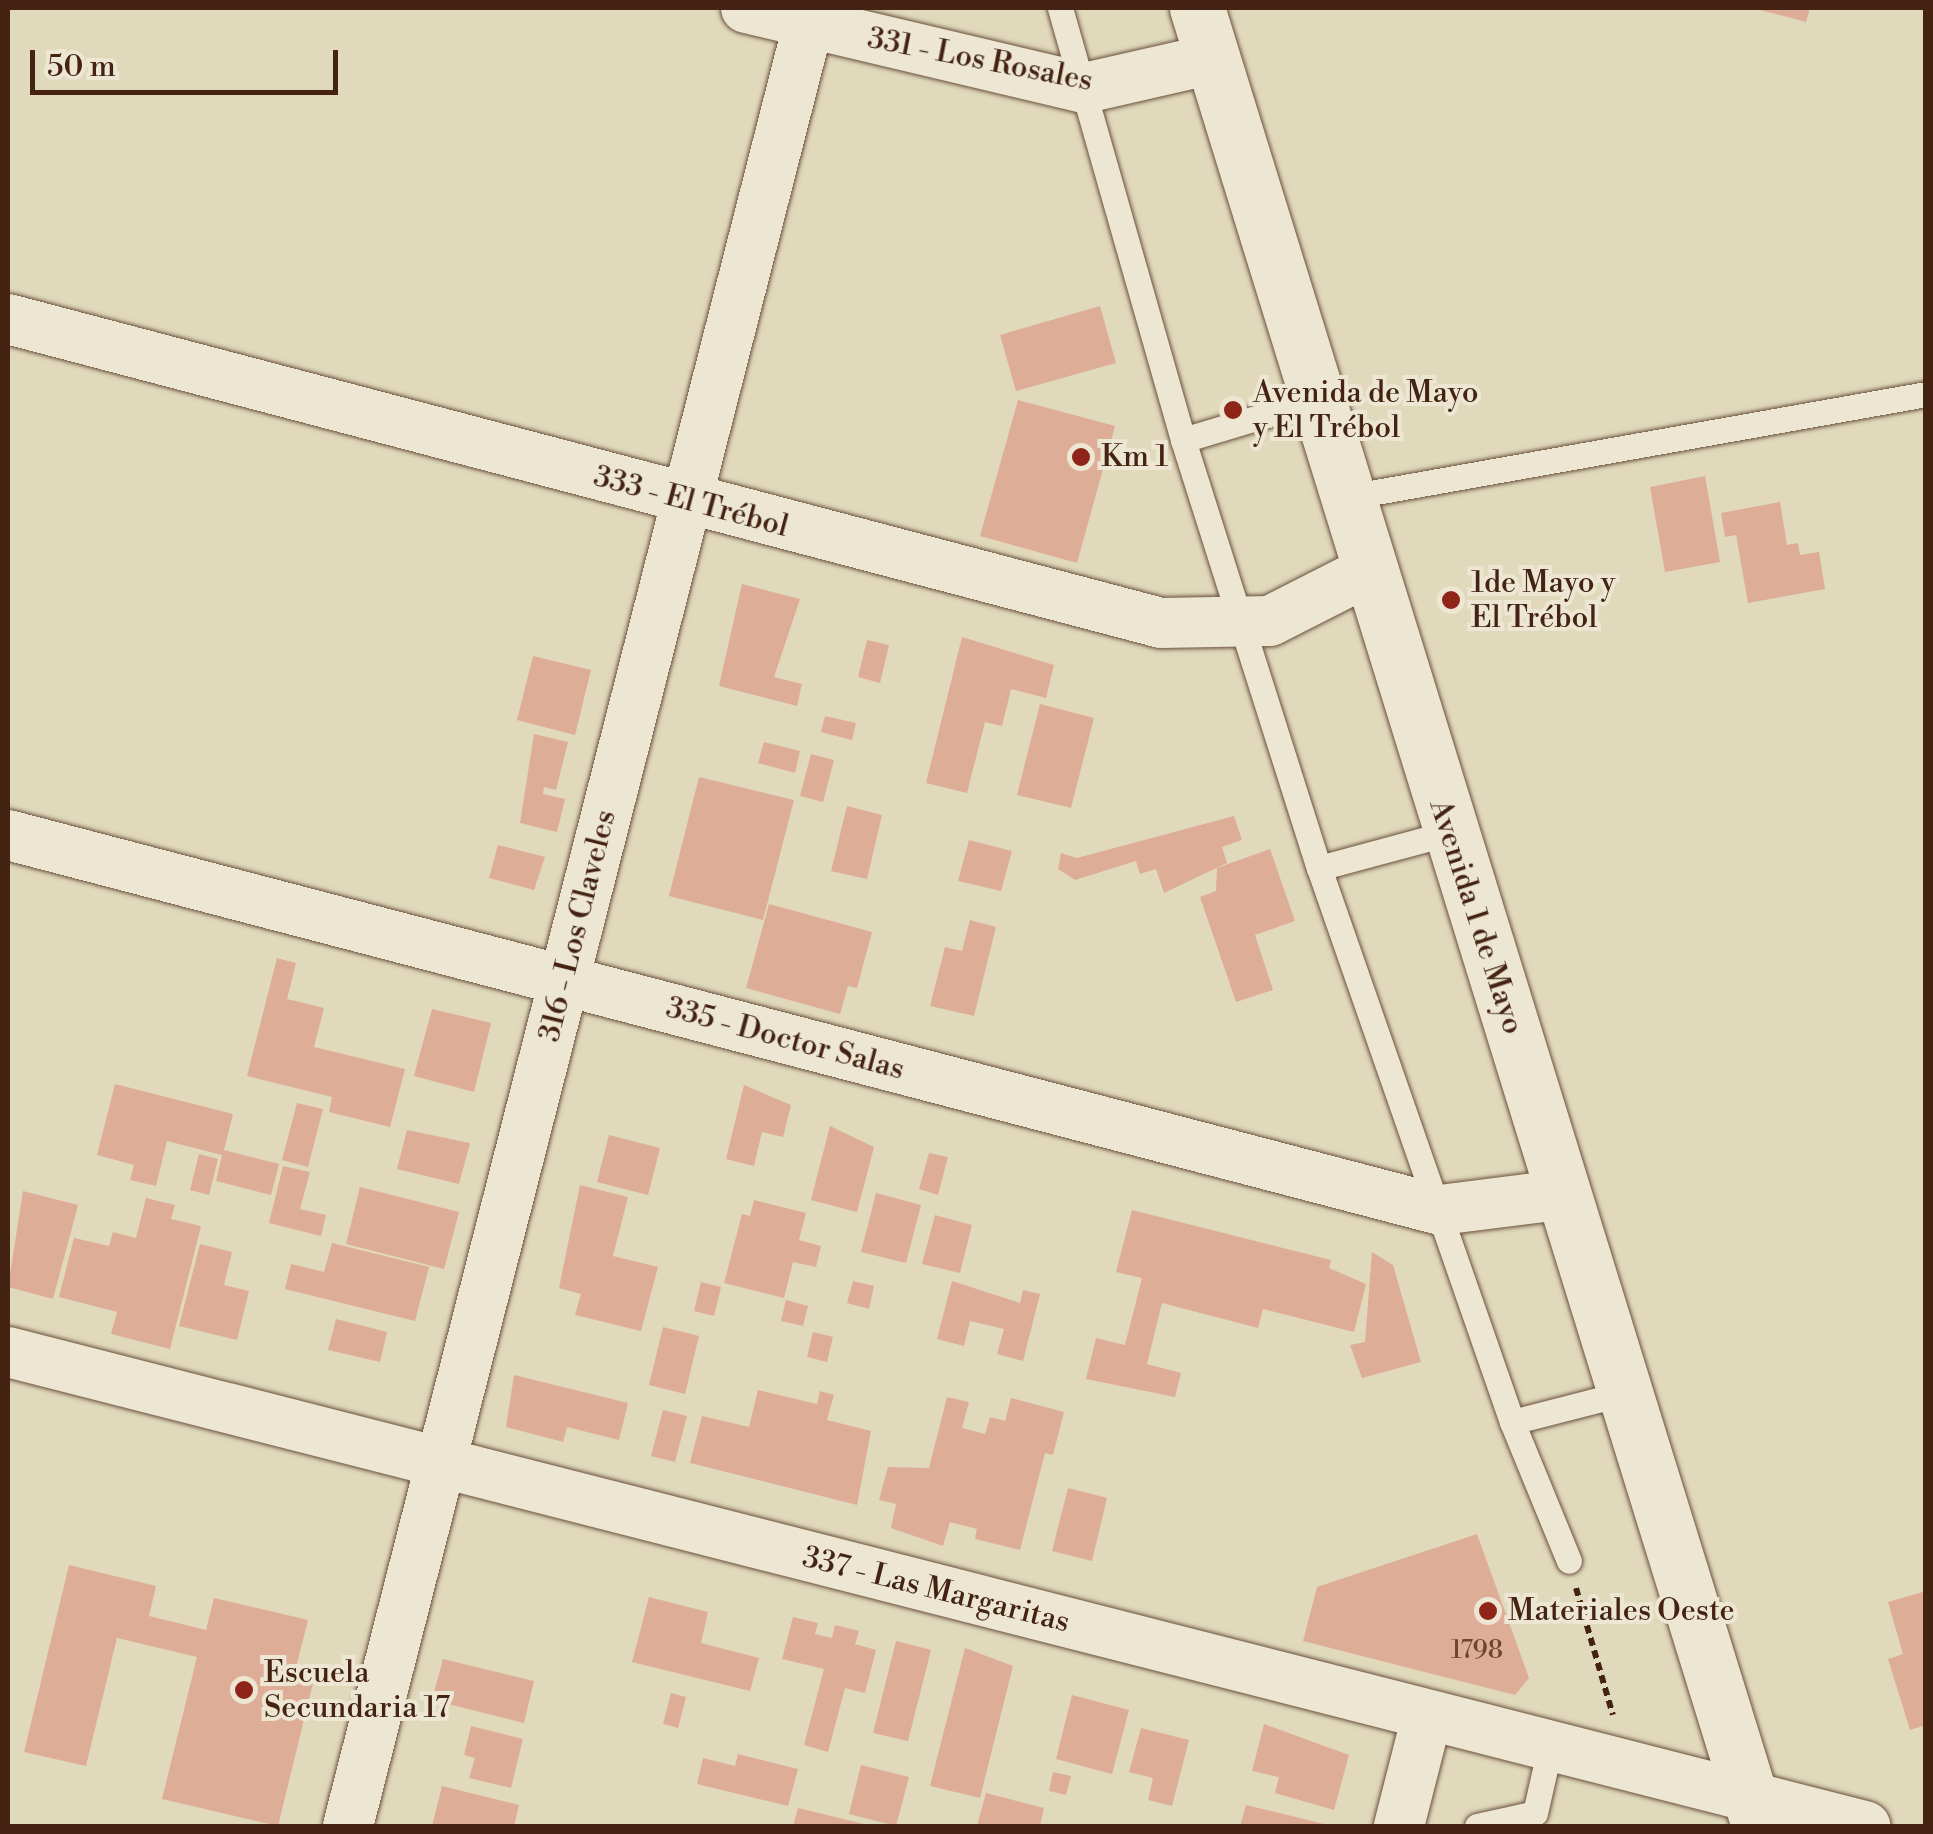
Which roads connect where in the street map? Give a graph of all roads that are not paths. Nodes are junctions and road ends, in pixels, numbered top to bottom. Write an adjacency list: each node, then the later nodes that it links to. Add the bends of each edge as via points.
1 (746, 8): 4 (street, 331 - Los Rosales)
2 (1060, 8): 6 (lane)
3 (1198, 8): 5 (main road, Avenida 1 de Mayo)
4 (808, 25): 6 (street, 331 - Los Rosales); 12 (street, 316 - Los Claveles)
5 (1213, 59): 6 (street, 331 - Los Rosales); 9 (main road, Avenida 1 de Mayo)
6 (1085, 88): 10 (lane)
7 (8, 319): 12 (street, 333 - El Trébol)
8 (1926, 394): 11 (lane)
9 (1319, 398): 10 (lane); 11 (main road, Avenida 1 de Mayo)
10 (1182, 440): 14 (lane)
11 (1348, 497): 13 (main road, Avenida 1 de Mayo)
12 (686, 500): 14 (street, 333 - El Trébol, via 1076,606 1161,623); 18 (street, 316 - Los Claveles)
13 (1370, 570): 14 (street, 333 - El Trébol, via 1270,621); 15 (main road, Avenida 1 de Mayo)
14 (1240, 625): 17 (lane)
15 (1449, 833): 17 (lane); 19 (main road, Avenida 1 de Mayo)
16 (8, 835): 18 (street, 335 - Doctor Salas)
17 (1318, 868): 20 (lane)
18 (564, 982): 20 (street, 335 - Doctor Salas); 24 (street, 316 - Los Claveles)
19 (1566, 1194): 20 (street, 335 - Doctor Salas); 22 (main road, Avenida 1 de Mayo)
20 (1440, 1210): 23 (lane)
21 (8, 1352): 24 (street, 337 - Las Margaritas)
22 (1625, 1393): 23 (lane); 28 (main road, Avenida 1 de Mayo)
23 (1512, 1422): 25 (lane)
24 (441, 1464): 26 (street, 337 - Las Margaritas); 29 (street, 316 - Los Claveles)
25 (1569, 1561)
26 (1427, 1716): 27 (street, 337 - Las Margaritas); 30 (street)
27 (1550, 1747): 28 (street, 337 - Las Margaritas); 31 (lane, via 1535,1814)
28 (1754, 1812): 32 (street, 337 - Las Margaritas)
29 (348, 1826)
30 (1403, 1826)
31 (1477, 1826)
32 (1865, 1826)

